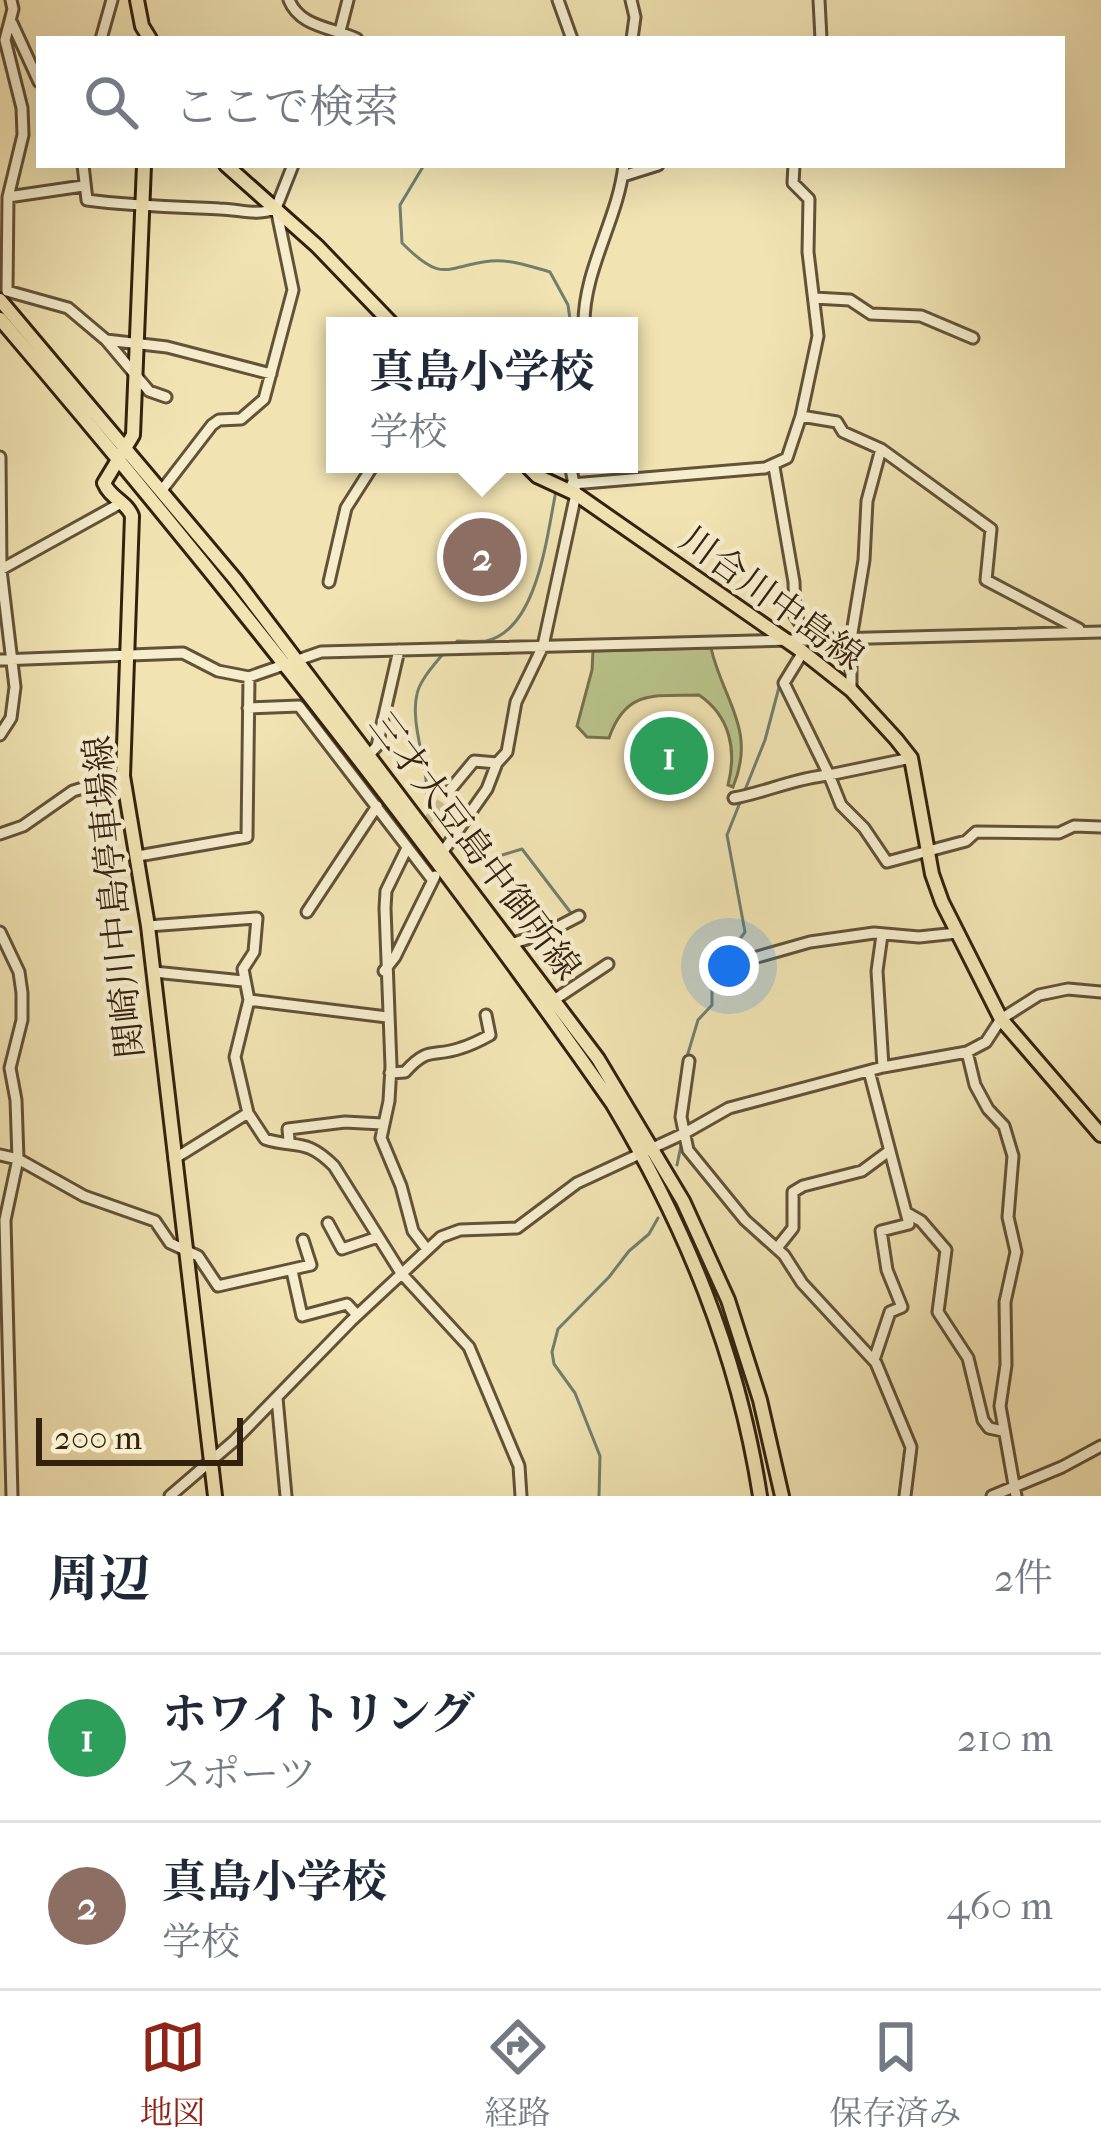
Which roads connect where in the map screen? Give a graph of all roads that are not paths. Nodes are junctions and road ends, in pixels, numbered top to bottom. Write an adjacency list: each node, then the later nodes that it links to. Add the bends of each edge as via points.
1 (11, 0): 9 (street)
2 (112, 0): 11 (street)
3 (136, 0): 12 (main road)
4 (289, 0): 10 (street, via 298,17)
5 (348, 0): 10 (street)
6 (558, 0): 13 (street)
7 (631, 0): 14 (street)
8 (819, 0): 15 (street)
9 (5, 19): 16 (street); 24 (street, via 22,108)
10 (338, 34)
11 (102, 36)
12 (150, 36)
13 (571, 36)
14 (632, 36)
15 (821, 36)
16 (36, 76)
17 (83, 168): 25 (street)
18 (144, 168): 27 (main road, 関崎川中島停車場線)
19 (229, 168): 28 (main road)
20 (292, 168): 28 (street)
21 (794, 168): 30 (street, via 794,183 809,199)
22 (0, 170): 24 (street)
23 (624, 171): 32 (street)
24 (15, 172): 26 (street)
25 (83, 186): 26 (street); 27 (street, via 87,200)
26 (8, 196): 29 (street)
27 (143, 208): 28 (street); 36 (main road, 関崎川中島停車場線)
28 (276, 208): 31 (main road); 37 (street, via 292,290)
29 (2, 294): 35 (street, via 68,308); 42 (main road, 三才大豆島中御所線)
30 (814, 298): 34 (street, via 850,300 872,314 921,316); 40 (street, via 818,336)
31 (385, 317)
32 (584, 317)
33 (0, 319): 42 (main road, 三才大豆島中御所線)
34 (974, 338)
35 (106, 340): 36 (street); 38 (street)
36 (138, 344): 37 (street); 38 (main road, 関崎川中島停車場線)
37 (271, 374): 49 (street, via 257,409 212,425)
38 (137, 375): 39 (street); 42 (main road, 関崎川中島停車場線, via 133,435)
39 (166, 397)
40 (801, 416): 41 (street, via 837,422); 44 (street, via 787,458)
41 (881, 449): 53 (street, via 991,529 986,580); 56 (street)
42 (122, 453): 49 (main road, 三才大豆島中御所線); 50 (main road, 関崎川中島停車場線, via 104,483); 62 (main road, 三才大豆島中御所線)
43 (0, 457): 51 (street)
44 (774, 467): 48 (street); 58 (street)
45 (368, 473): 52 (street, via 346,508)
46 (534, 473): 48 (main road, 川合川中島線)
47 (571, 473): 48 (street)
48 (574, 489): 55 (main road, 川合川中島線); 57 (street)
49 (162, 490): 62 (main road, 三才大豆島中御所線)
50 (121, 503): 51 (street); 60 (main road, 関崎川中島停車場線, via 132,516)
51 (0, 570): 61 (street)
52 (329, 582)
53 (1083, 632): 54 (street); 56 (street)
54 (1101, 632)
55 (782, 638): 57 (street); 58 (main road, 川合川中島線)
56 (851, 639): 58 (street); 64 (street)
57 (543, 646): 59 (street); 69 (street, via 516,701 507,752)
58 (804, 646): 64 (main road, 川合川中島線); 70 (street, via 784,683)
59 (399, 650): 62 (street, via 321,652); 67 (street)
60 (130, 654): 61 (street); 63 (street, via 183,653); 71 (main road, 関崎川中島停車場線)
61 (4, 660): 66 (street, via 13,706)
62 (293, 662): 63 (street); 67 (main road, 三才大豆島中御所線); 74 (main road, 三才大豆島中御所線)
63 (249, 677): 65 (street)
64 (851, 690): 68 (main road, 川合川中島線)
65 (248, 708): 74 (street, via 299,706); 80 (street, via 247,837)
66 (0, 735)
67 (368, 756): 79 (main road, 三才大豆島中御所線)
68 (911, 758): 70 (street); 77 (main road)
69 (496, 763): 72 (street, via 474,761); 79 (street, via 488,789)
70 (829, 775): 73 (street); 77 (street, via 841,806 887,862)
71 (123, 776): 76 (street, via 73,791); 80 (main road, 関崎川中島停車場線)
72 (449, 791)
73 (738, 797)
74 (381, 802): 81 (main road, 三才大豆島中御所線); 82 (street)
75 (1101, 827): 77 (street, via 976,832)
76 (0, 833)
77 (927, 849): 86 (main road)
78 (406, 850): 91 (street, via 386,891)
79 (442, 853): 88 (main road, 三才大豆島中御所線)
80 (139, 856): 84 (main road, 関崎川中島停車場線)
81 (436, 875): 91 (street); 110 (main road, 三才大豆島中御所線)
82 (307, 912)
83 (580, 916): 88 (street)
84 (148, 926): 92 (main road, 関崎川中島停車場線); 93 (street, via 257,918)
85 (0, 932): 113 (street, via 22,993 10,1069)
86 (957, 933): 87 (street); 99 (main road)
87 (882, 935): 89 (street); 102 (street)
88 (511, 944): 96 (main road, 三才大豆島中御所線)
89 (718, 961)
90 (608, 964): 96 (street)
91 (384, 971): 98 (street)
92 (154, 972): 93 (street); 114 (main road, 関崎川中島停車場線)
93 (243, 981): 95 (street)
94 (1101, 992): 99 (street, via 1047,992)
95 (249, 1000): 98 (street); 105 (street, via 235,1057)
96 (554, 1000): 110 (main road, 三才大豆島中御所線, via 598,1059)
97 (486, 1015): 104 (street, via 490,1036 455,1051 433,1050 406,1072)
98 (387, 1017): 104 (street)
99 (1000, 1019): 100 (street, via 986,1042); 108 (main road)
100 (967, 1052): 102 (street); 127 (street, via 975,1085 1004,1126 1013,1156 1008,1217 1016,1252 1004,1321)
101 (689, 1061): 107 (street)
102 (884, 1067): 103 (street)
103 (869, 1071): 107 (street, via 729,1108); 111 (street)
104 (389, 1073): 106 (street)
105 (248, 1113): 109 (street, via 265,1139); 114 (street)
106 (382, 1124): 109 (street, via 287,1129); 119 (street, via 404,1208)
107 (685, 1133): 110 (street); 120 (street, via 692,1156)
108 (1101, 1135)
109 (289, 1141): 117 (street, via 334,1166)
110 (647, 1151): 119 (street, via 577,1183 517,1228 460,1230); 136 (main road, 三才大豆島中御所線, via 718,1321); 137 (main road, 三才大豆島中御所線, via 683,1201 728,1300)
111 (889, 1151): 115 (street); 120 (street, via 862,1171 797,1189 790,1199 794,1228)
112 (0, 1156): 113 (street)
113 (18, 1159): 121 (street, via 84,1196 155,1221); 131 (street, via 5,1220)
114 (173, 1160): 121 (main road, 関崎川中島停車場線)
115 (907, 1214): 125 (street, via 909,1224 881,1231 902,1307 890,1312); 127 (street, via 946,1250 938,1312 968,1358 983,1420)
116 (328, 1223): 117 (street, via 342,1249)
117 (378, 1237): 123 (street)
118 (303, 1240): 122 (street, via 311,1265)
119 (426, 1247): 123 (street)
120 (776, 1248): 125 (street)
121 (185, 1250): 122 (street, via 218,1286); 129 (main road, 関崎川中島停車場線)
122 (292, 1271): 124 (street, via 302,1316 347,1304)
123 (400, 1273): 124 (street); 135 (street, via 469,1347 519,1466)
124 (357, 1315): 126 (street)
125 (874, 1360): 138 (street, via 911,1447)
126 (277, 1398): 129 (street); 134 (street)
127 (1003, 1431): 130 (street)
128 (1101, 1446): 130 (street, via 1015,1484)
129 (211, 1461): 132 (street); 133 (main road, 関崎川中島停車場線)
130 (1015, 1492): 139 (street)
131 (12, 1496)
132 (170, 1496)
133 (215, 1496)
134 (286, 1496)
135 (521, 1496)
136 (760, 1496)
137 (782, 1496)
138 (905, 1496)
139 (992, 1496)

